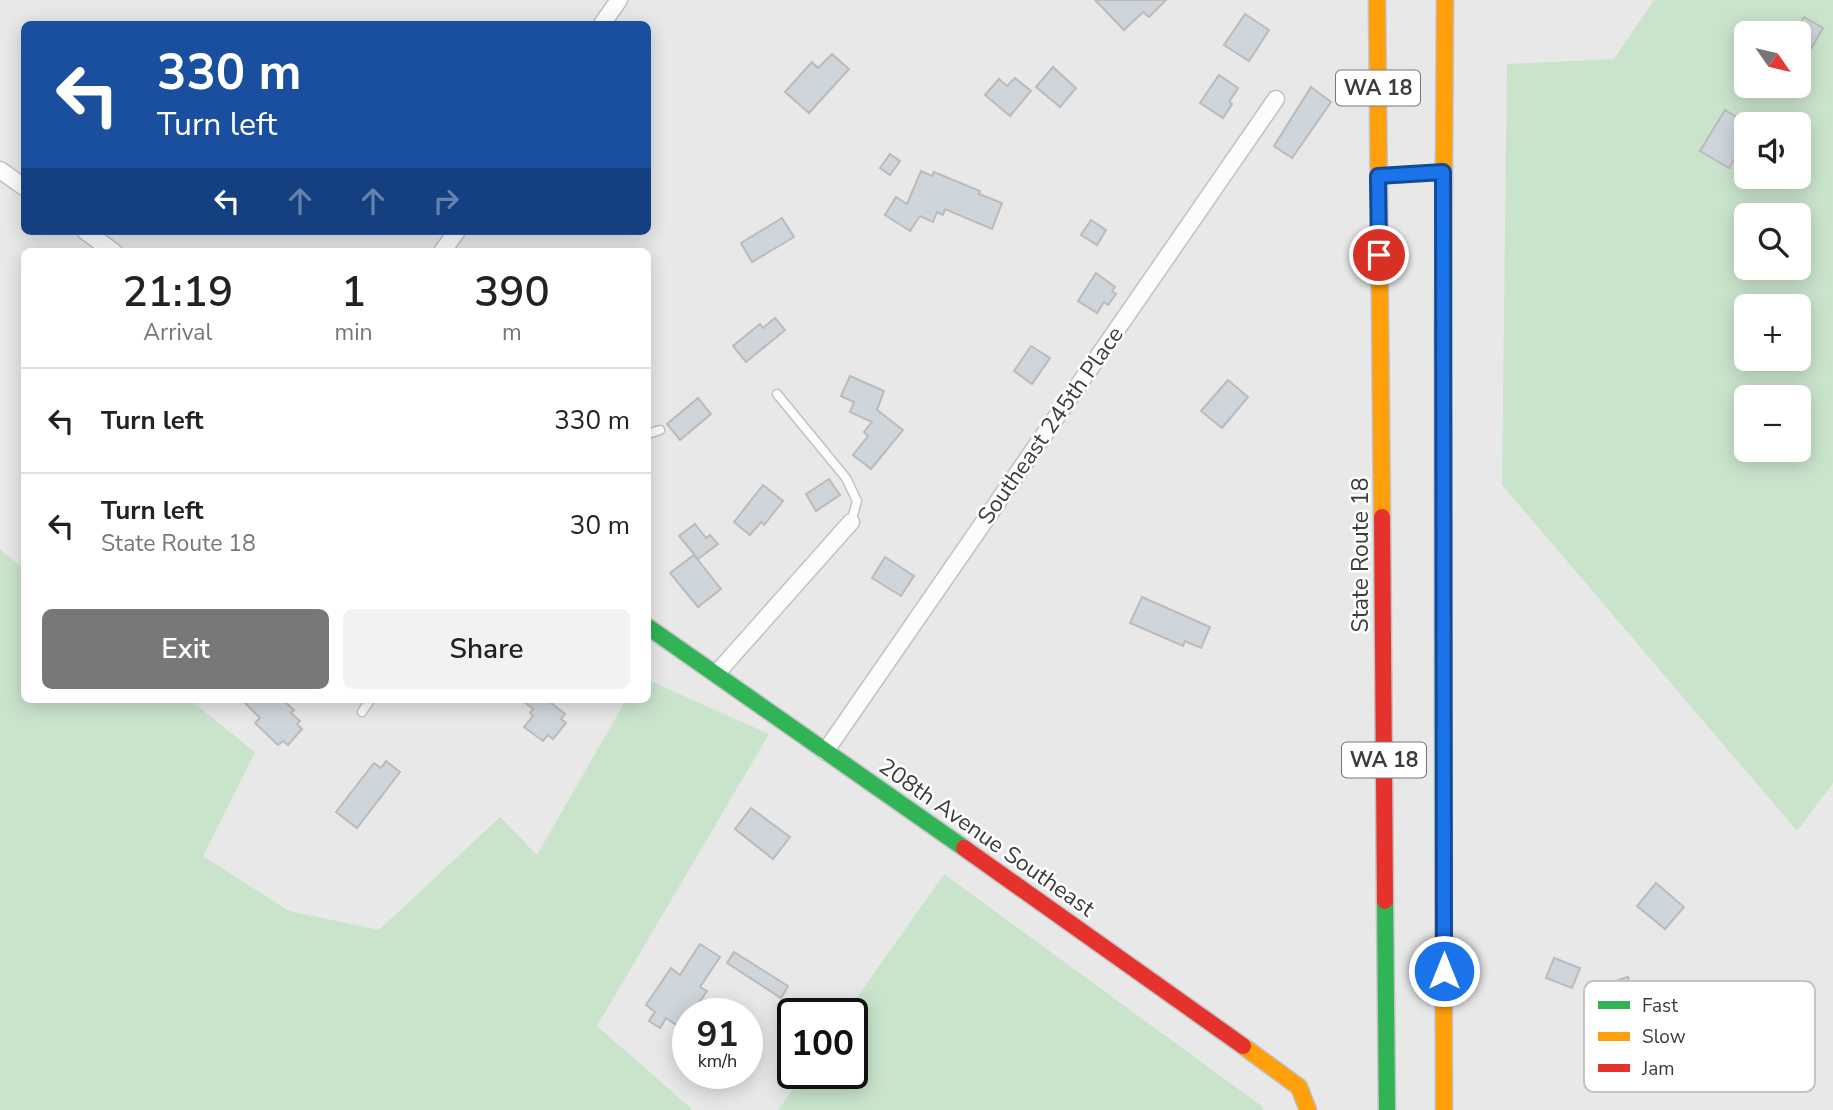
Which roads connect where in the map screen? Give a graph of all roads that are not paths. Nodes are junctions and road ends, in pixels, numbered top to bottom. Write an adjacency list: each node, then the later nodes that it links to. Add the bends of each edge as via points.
1 (619, 0): 4 (street)
2 (1377, 0): 8 (main road, State Route 18 / WA 18)
3 (1445, 0): 7 (main road, WA 18)
4 (604, 21)
5 (1276, 99): 20 (street, Southeast 245th Place)
6 (0, 170): 9 (street)
7 (1443, 172): 8 (lane); 23 (main road, WA 18)
8 (1378, 176): 22 (main road, State Route 18 / WA 18)
9 (21, 185)
10 (91, 235): 11 (street)
11 (108, 248)
12 (777, 394): 15 (lane, via 846,478 857,501)
13 (660, 430): 14 (lane)
14 (651, 433)
15 (851, 522): 17 (street)
16 (651, 629): 17 (main road, 208th Avenue Southeast)
17 (716, 674): 20 (main road, 208th Avenue Southeast)
18 (368, 703): 19 (lane)
19 (362, 712)
20 (825, 752): 21 (main road, 208th Avenue Southeast, via 1299,1087)
21 (1308, 1110)
22 (1387, 1110)
23 (1444, 1110)

